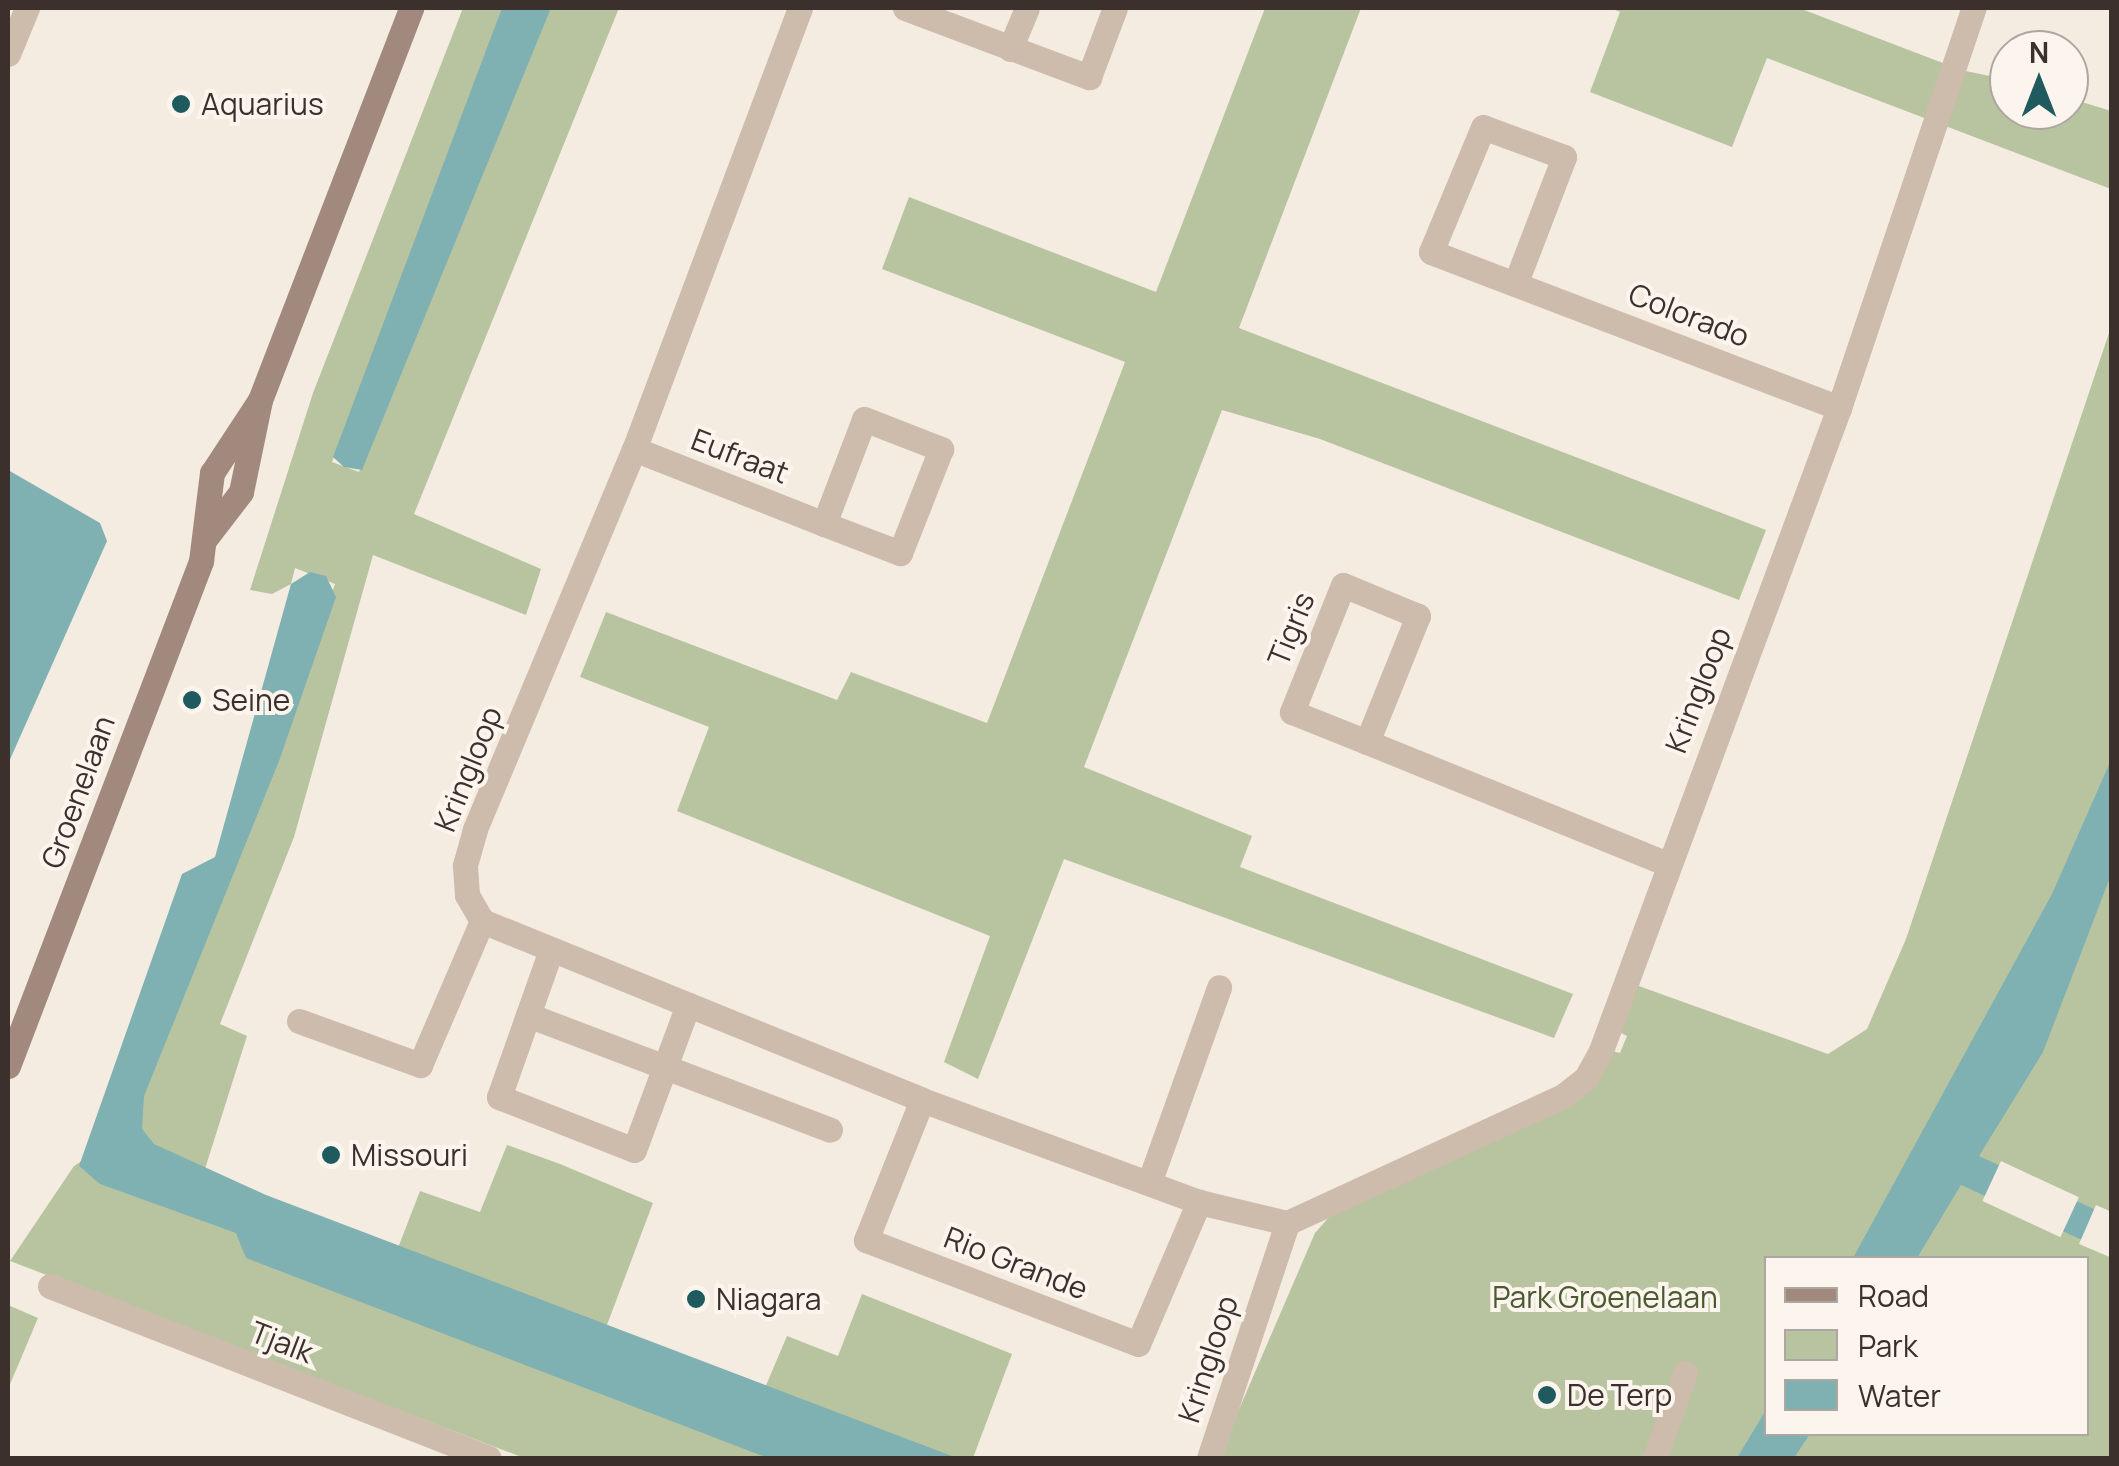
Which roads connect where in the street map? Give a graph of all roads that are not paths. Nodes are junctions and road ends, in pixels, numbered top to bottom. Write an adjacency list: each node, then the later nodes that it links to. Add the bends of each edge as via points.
1 (27, 8): 9 (street)
2 (410, 8): 22 (street, Groenelaan, via 260,400 241,492 206,539)
3 (800, 8): 12 (street, Kringloop)
4 (905, 8): 8 (street)
5 (1026, 8): 8 (street)
6 (1115, 8): 8 (street, via 1089,77)
7 (1974, 8): 11 (street, Kringloop)
8 (1010, 49)
9 (8, 54)
10 (1516, 282): 10 (street, Colorado, via 1431,252 1483,127 1564,157); 11 (street, Colorado)
11 (1839, 408): 15 (street, Kringloop)
12 (634, 450): 13 (street, Eufraat); 16 (street, Kringloop, via 476,830 467,895)
13 (824, 524): 13 (street, Eufraat, via 900,553 941,449 864,419)
14 (1367, 742): 14 (street, Tigris, via 1292,712 1343,586 1418,616); 15 (street, Tigris)
15 (1668, 864): 28 (street, Kringloop, via 1607,1038 1586,1078 1563,1096)
16 (482, 921): 17 (street); 21 (street, via 420,1065)
17 (552, 950): 19 (street); 20 (street)
18 (1219, 987): 26 (street)
19 (688, 1005): 23 (street); 24 (street)
20 (528, 1015): 23 (street); 23 (street, via 498,1098 634,1150)
21 (300, 1021)
22 (8, 1066)
23 (665, 1066): 25 (street)
24 (922, 1100): 26 (street); 27 (street, Rio Grande, via 866,1240 1138,1344)
25 (830, 1130)
26 (1148, 1183): 27 (street)
27 (1199, 1202): 28 (street)
28 (1287, 1223): 32 (street, Kringloop)
29 (50, 1286): 31 (street, Tjalk)
30 (1683, 1382): 33 (street)
31 (489, 1458)
32 (1209, 1458)
33 (1656, 1458)

